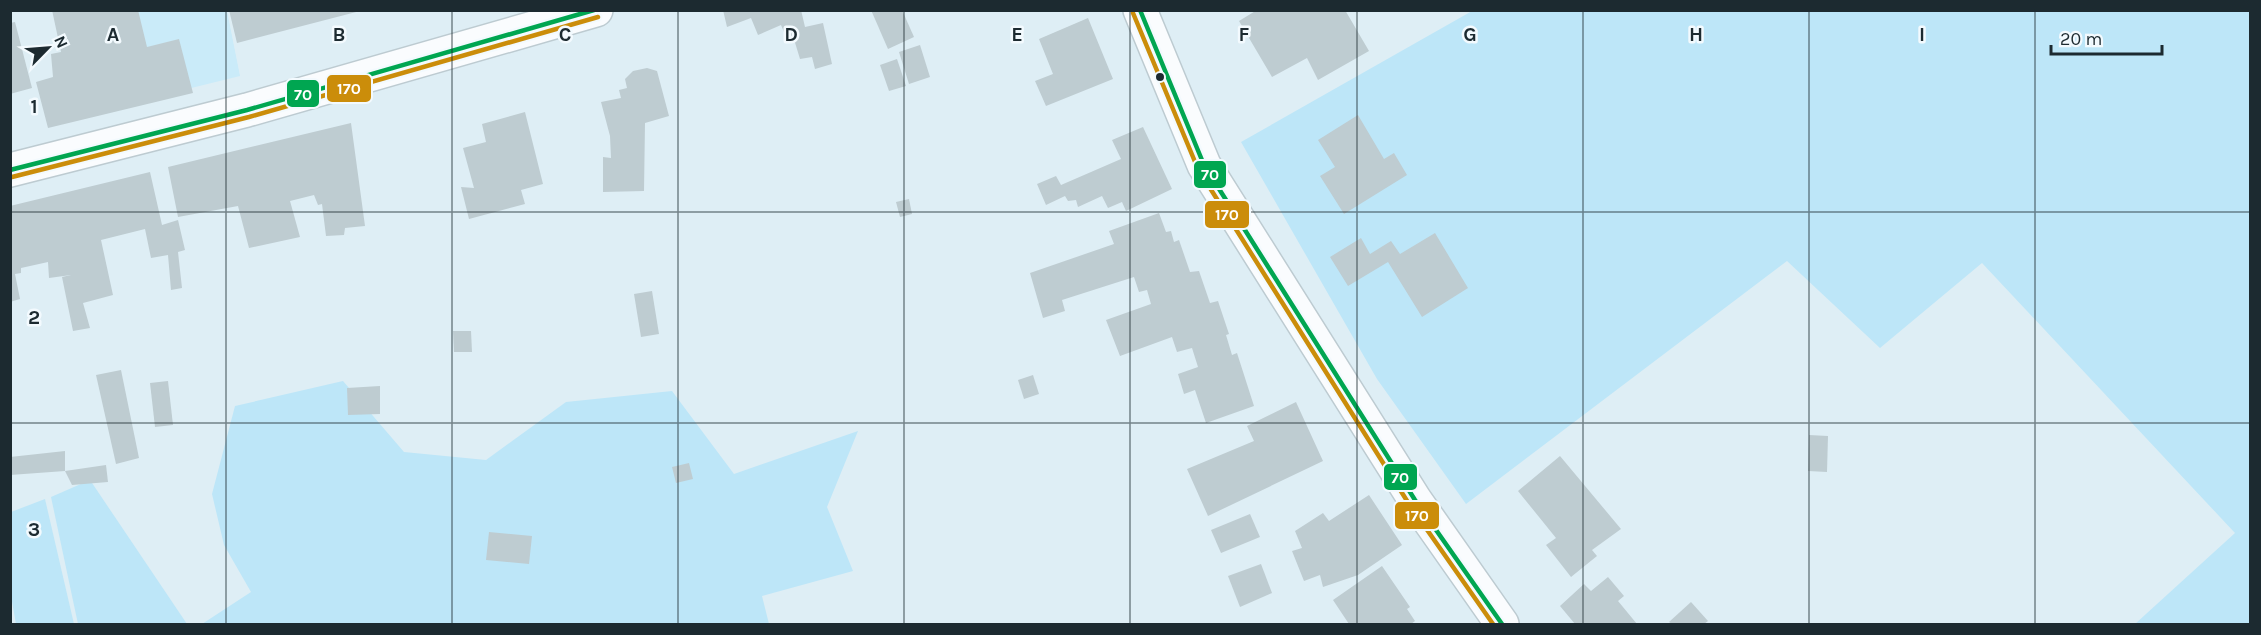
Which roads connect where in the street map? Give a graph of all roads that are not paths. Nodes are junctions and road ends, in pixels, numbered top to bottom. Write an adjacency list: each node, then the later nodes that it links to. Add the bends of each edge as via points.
1 (596, 10): 3 (street, via 247,110)
2 (1140, 10): 4 (street, via 1204,165 1416,500)
3 (10, 170)
4 (1502, 624)

